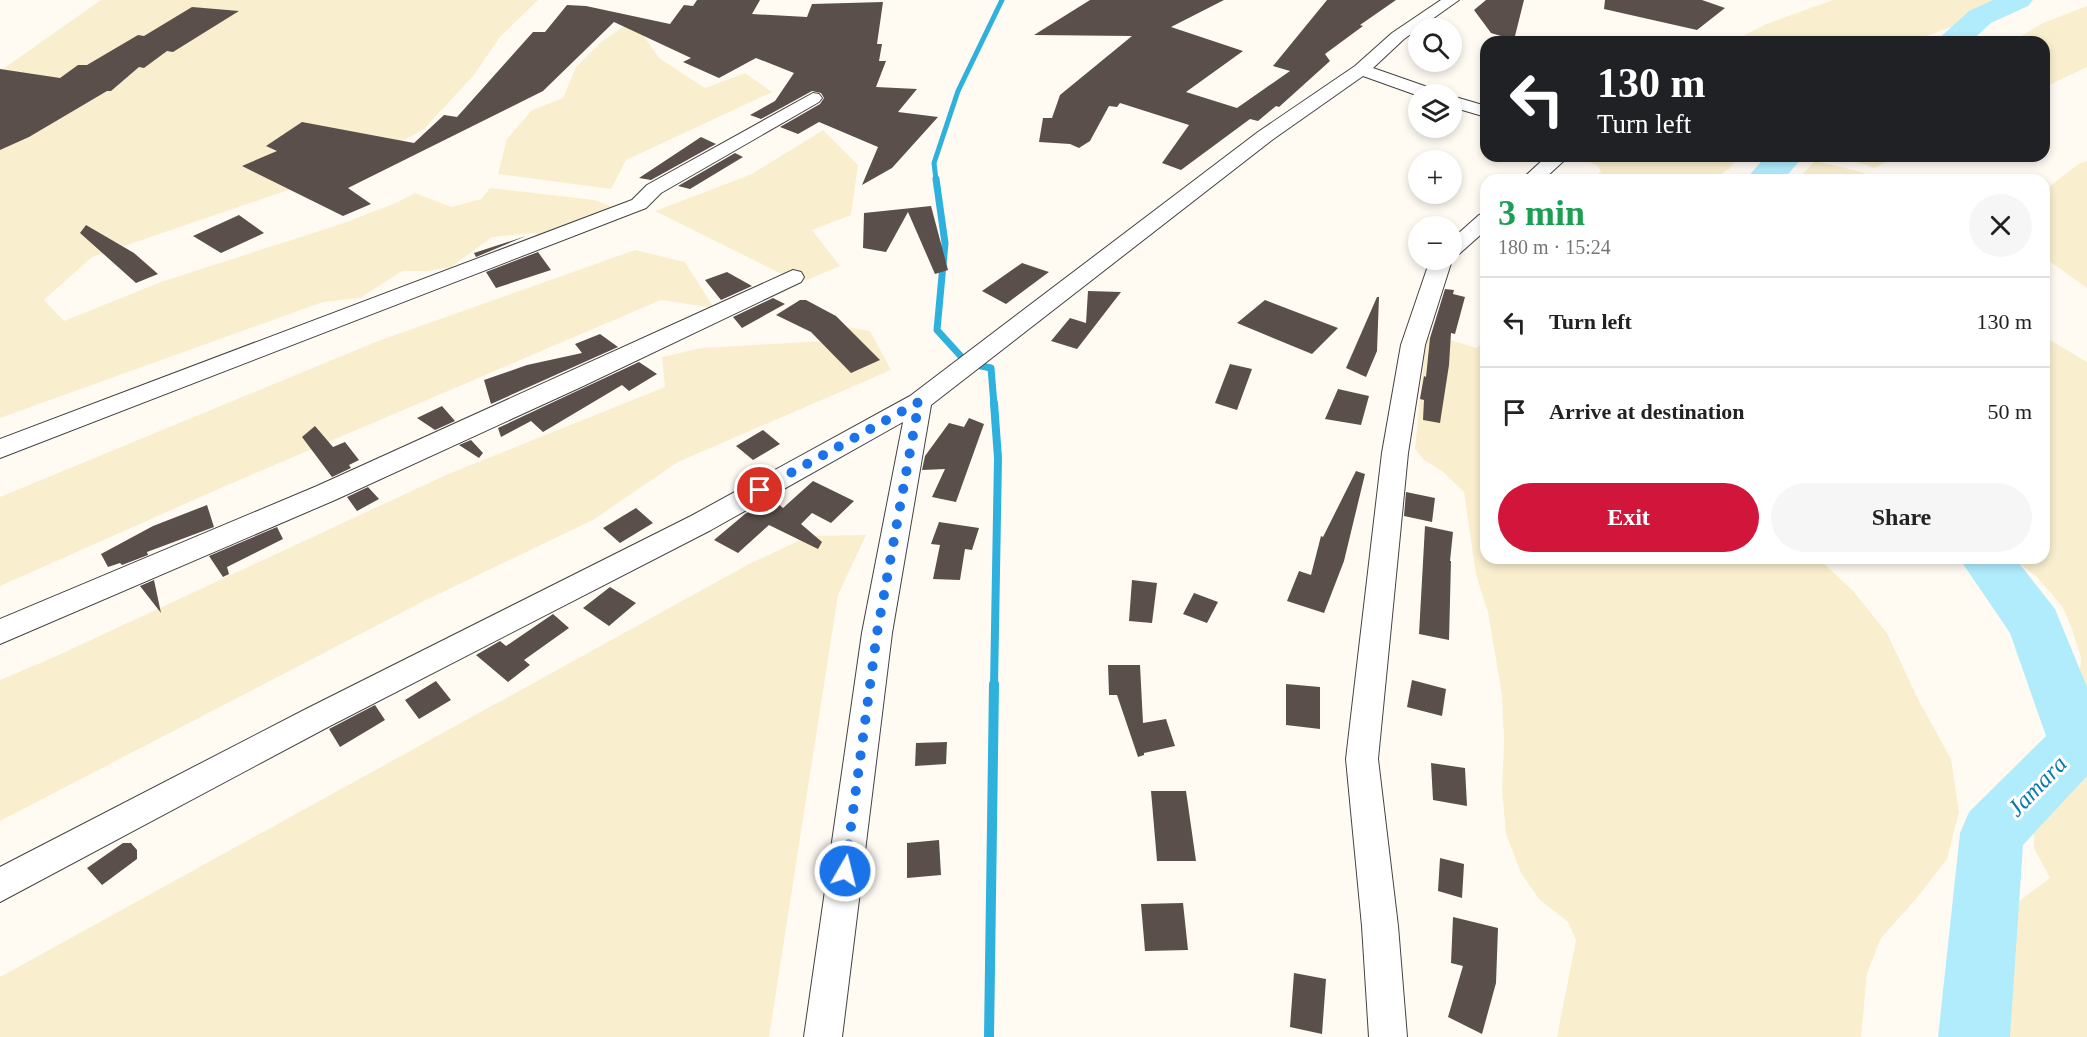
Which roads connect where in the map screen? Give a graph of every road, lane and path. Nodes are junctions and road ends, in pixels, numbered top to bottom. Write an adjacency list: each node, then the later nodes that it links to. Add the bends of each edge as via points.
1 (1451, 0): 2 (street, via 1398,36)
2 (1361, 70): 3 (street); 13 (street, via 1257,143)
3 (1408, 86)
4 (813, 98): 14 (street, via 654,189 639,204)
5 (1462, 104): 6 (street)
6 (1480, 110)
7 (1552, 162): 8 (street)
8 (1538, 174)
9 (1480, 224): 10 (street)
10 (1462, 241)
11 (1438, 270): 18 (street, via 1413,345 1395,453 1362,759)
12 (793, 277): 15 (street, via 326,493)
13 (919, 402): 16 (street, via 701,523); 17 (street, via 877,633)
14 (0, 448)
15 (0, 632)
16 (0, 885)
17 (823, 1037)
18 (1388, 1037)

